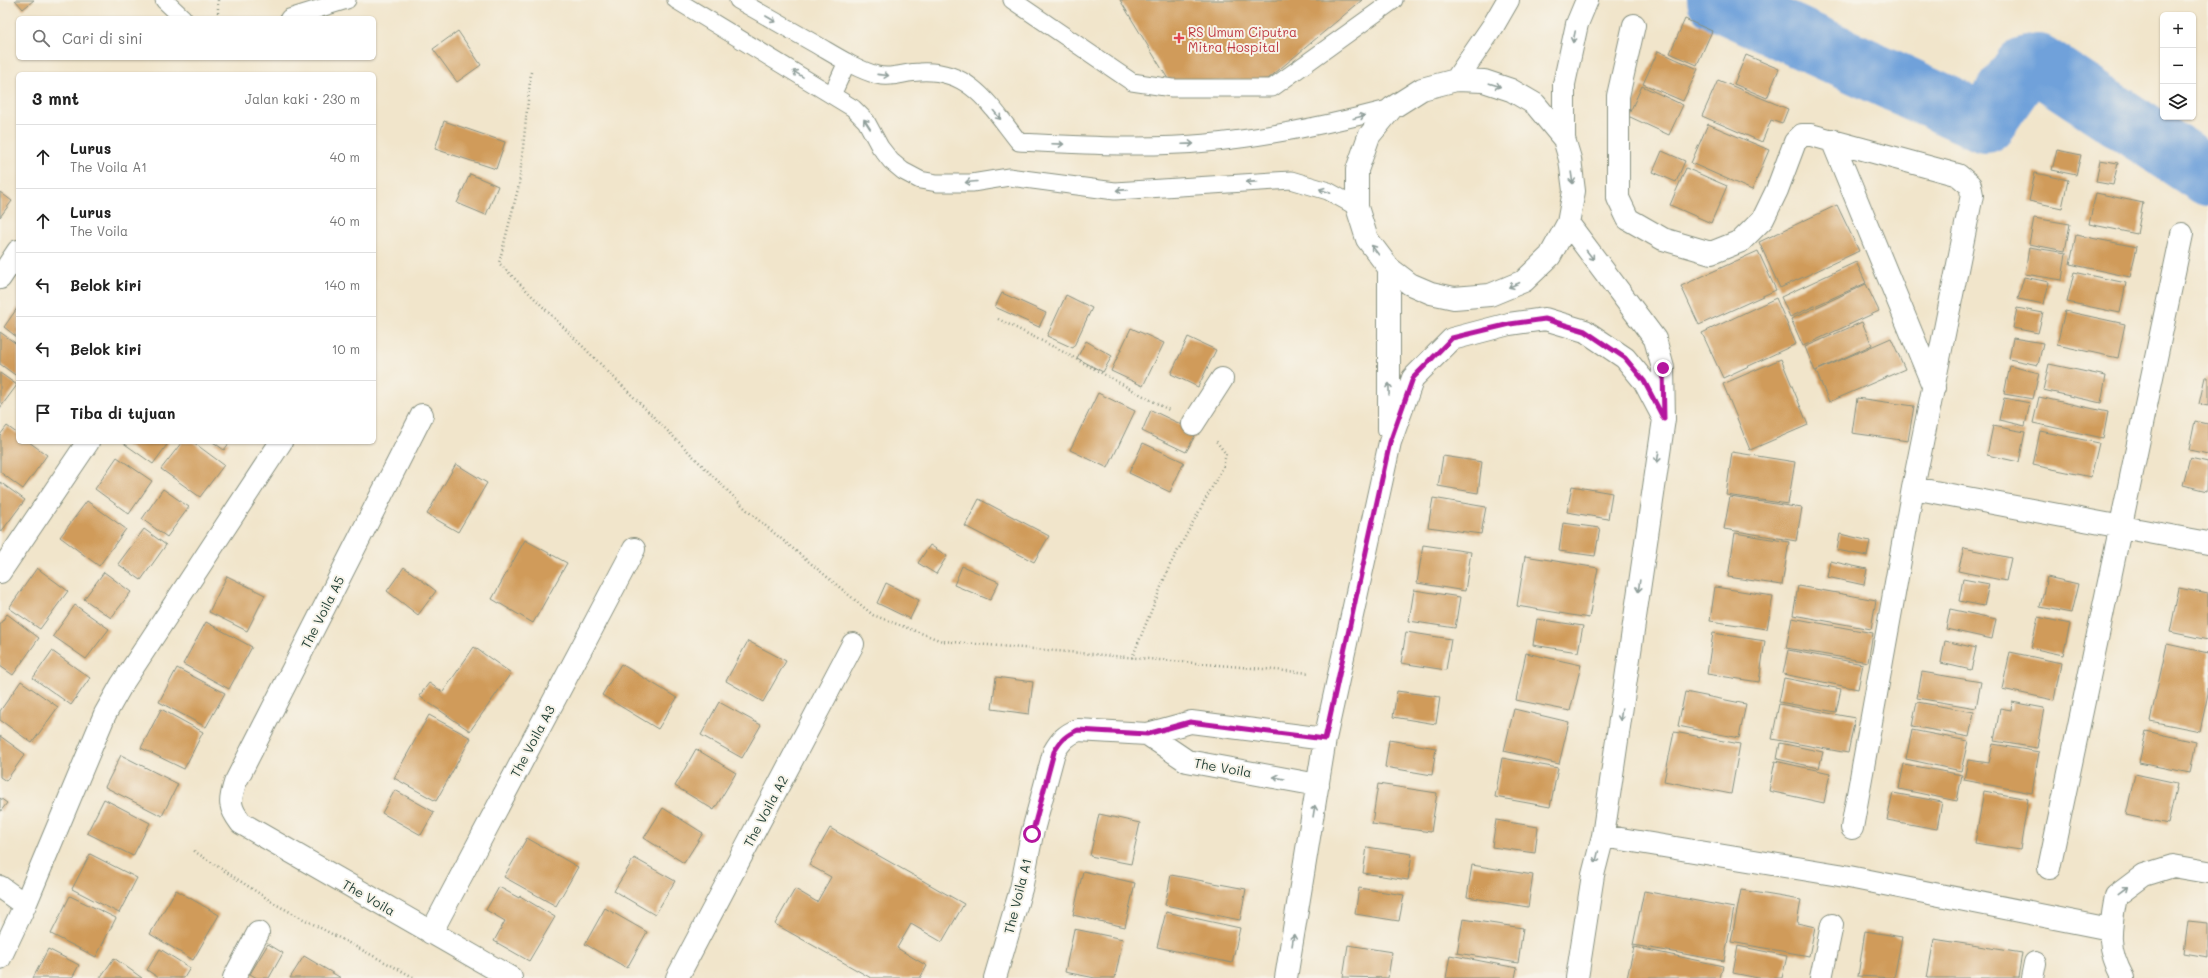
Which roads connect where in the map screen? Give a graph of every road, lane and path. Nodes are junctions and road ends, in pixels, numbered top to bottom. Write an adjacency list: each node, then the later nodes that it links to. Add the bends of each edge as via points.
1 (164, 0): 10 (lane)
2 (218, 0): 11 (path)
3 (347, 0): 12 (lane)
4 (676, 0): 17 (lane, one-way to 4)
5 (738, 0): 14 (lane, one-way to 14)
6 (1012, 0): 7 (lane, via 1132,82 1172,88 1272,88)
7 (1394, 0)
8 (1508, 0): 16 (street)
9 (1587, 0): 19 (street, one-way to 19, via 1577,24 1564,84)
10 (181, 16)
11 (218, 16)
12 (295, 16)
13 (1634, 25): 20 (street, via 1618,96 1618,198 1628,219 1663,239 1711,253 1741,241 1763,219 1795,142 1802,135)
14 (846, 62): 17 (lane); 18 (lane, one-way to 18, via 878,75 896,76 920,72 945,74 964,81 982,96 1019,142 1111,146 1207,143 1325,126)
15 (531, 72): 42 (path, via 519,185 499,263 750,513 873,615 942,641)
16 (1456, 80): 18 (street, via 1422,89); 19 (street, one-way to 19, via 1484,81 1511,90 1535,104)
17 (832, 95): 21 (lane, one-way to 17, via 1328,191 1291,180 1115,191 1009,177 972,183 937,183 920,180 903,171 891,160 880,148 866,121 853,108)
18 (1392, 108): 21 (street, via 1370,136 1357,170)
19 (1564, 139): 22 (street, one-way to 22, via 1570,159 1574,191)
20 (1832, 140): 29 (street); 29 (street, via 1958,175 1970,185 1972,195)
21 (1357, 207): 25 (street, one-way to 21, via 1367,239)
22 (1568, 223): 25 (street, one-way to 25, via 1550,256 1524,281 1490,295 1454,298 1431,293 1410,284); 31 (street, one-way to 31, via 1654,340 1663,368)
23 (2182, 234): 37 (street)
24 (16, 255): 26 (street)
25 (1388, 268): 33 (street, one-way to 25)
26 (0, 278)
27 (998, 319): 32 (path)
28 (1222, 379): 32 (street)
29 (1934, 388): 36 (street)
30 (422, 415): 47 (street, The Voila A5, via 235,783 230,799)
31 (1664, 419): 33 (street, via 1644,381 1625,358 1585,331 1545,319 1510,324 1452,338 1413,378); 49 (street, one-way to 49)
32 (1193, 424): 42 (path, via 1220,444 1226,454 1223,467 1170,565)
33 (1390, 442): 43 (street)
34 (87, 444): 40 (street)
35 (280, 444): 54 (street, via 122,684 105,714)
36 (1914, 488): 37 (street); 48 (street)
37 (2121, 526): 38 (street); 51 (street)
38 (2208, 543)
39 (634, 549): 58 (street, The Voila A3)
40 (0, 572)
41 (853, 644): 63 (street, The Voila A2)
42 (1132, 658): 43 (path)
43 (1339, 675): 45 (street)
44 (1147, 734): 45 (street, via 1190,722); 46 (street, The Voila, one-way to 44, via 1187,761); 64 (street, The Voila A1, via 1078,730 1061,740 1054,752 1032,834 1021,889)
45 (1325, 739): 46 (street)
46 (1318, 785): 65 (street, one-way to 46)
47 (232, 811): 58 (street, The Voila, via 241,823)
48 (1852, 828)
49 (1603, 836): 56 (street, via 1839,875); 66 (street, one-way to 66, via 1593,875)
50 (194, 851): 61 (path, via 277,905)
51 (2049, 868)
52 (2208, 872): 56 (street, one-way to 52, via 2116,896 2144,874 2173,866)
53 (0, 887): 54 (street)
54 (24, 905): 59 (street)
55 (1832, 926): 67 (street)
56 (2110, 929): 68 (street, via 2113,960)
57 (258, 933): 60 (street)
58 (431, 933): 62 (street, The Voila)
59 (0, 958)
60 (234, 978)
61 (415, 978)
62 (511, 978)
63 (677, 978)
64 (994, 978)
65 (1286, 978)
66 (1577, 978)
67 (1821, 978)
68 (2123, 978)

